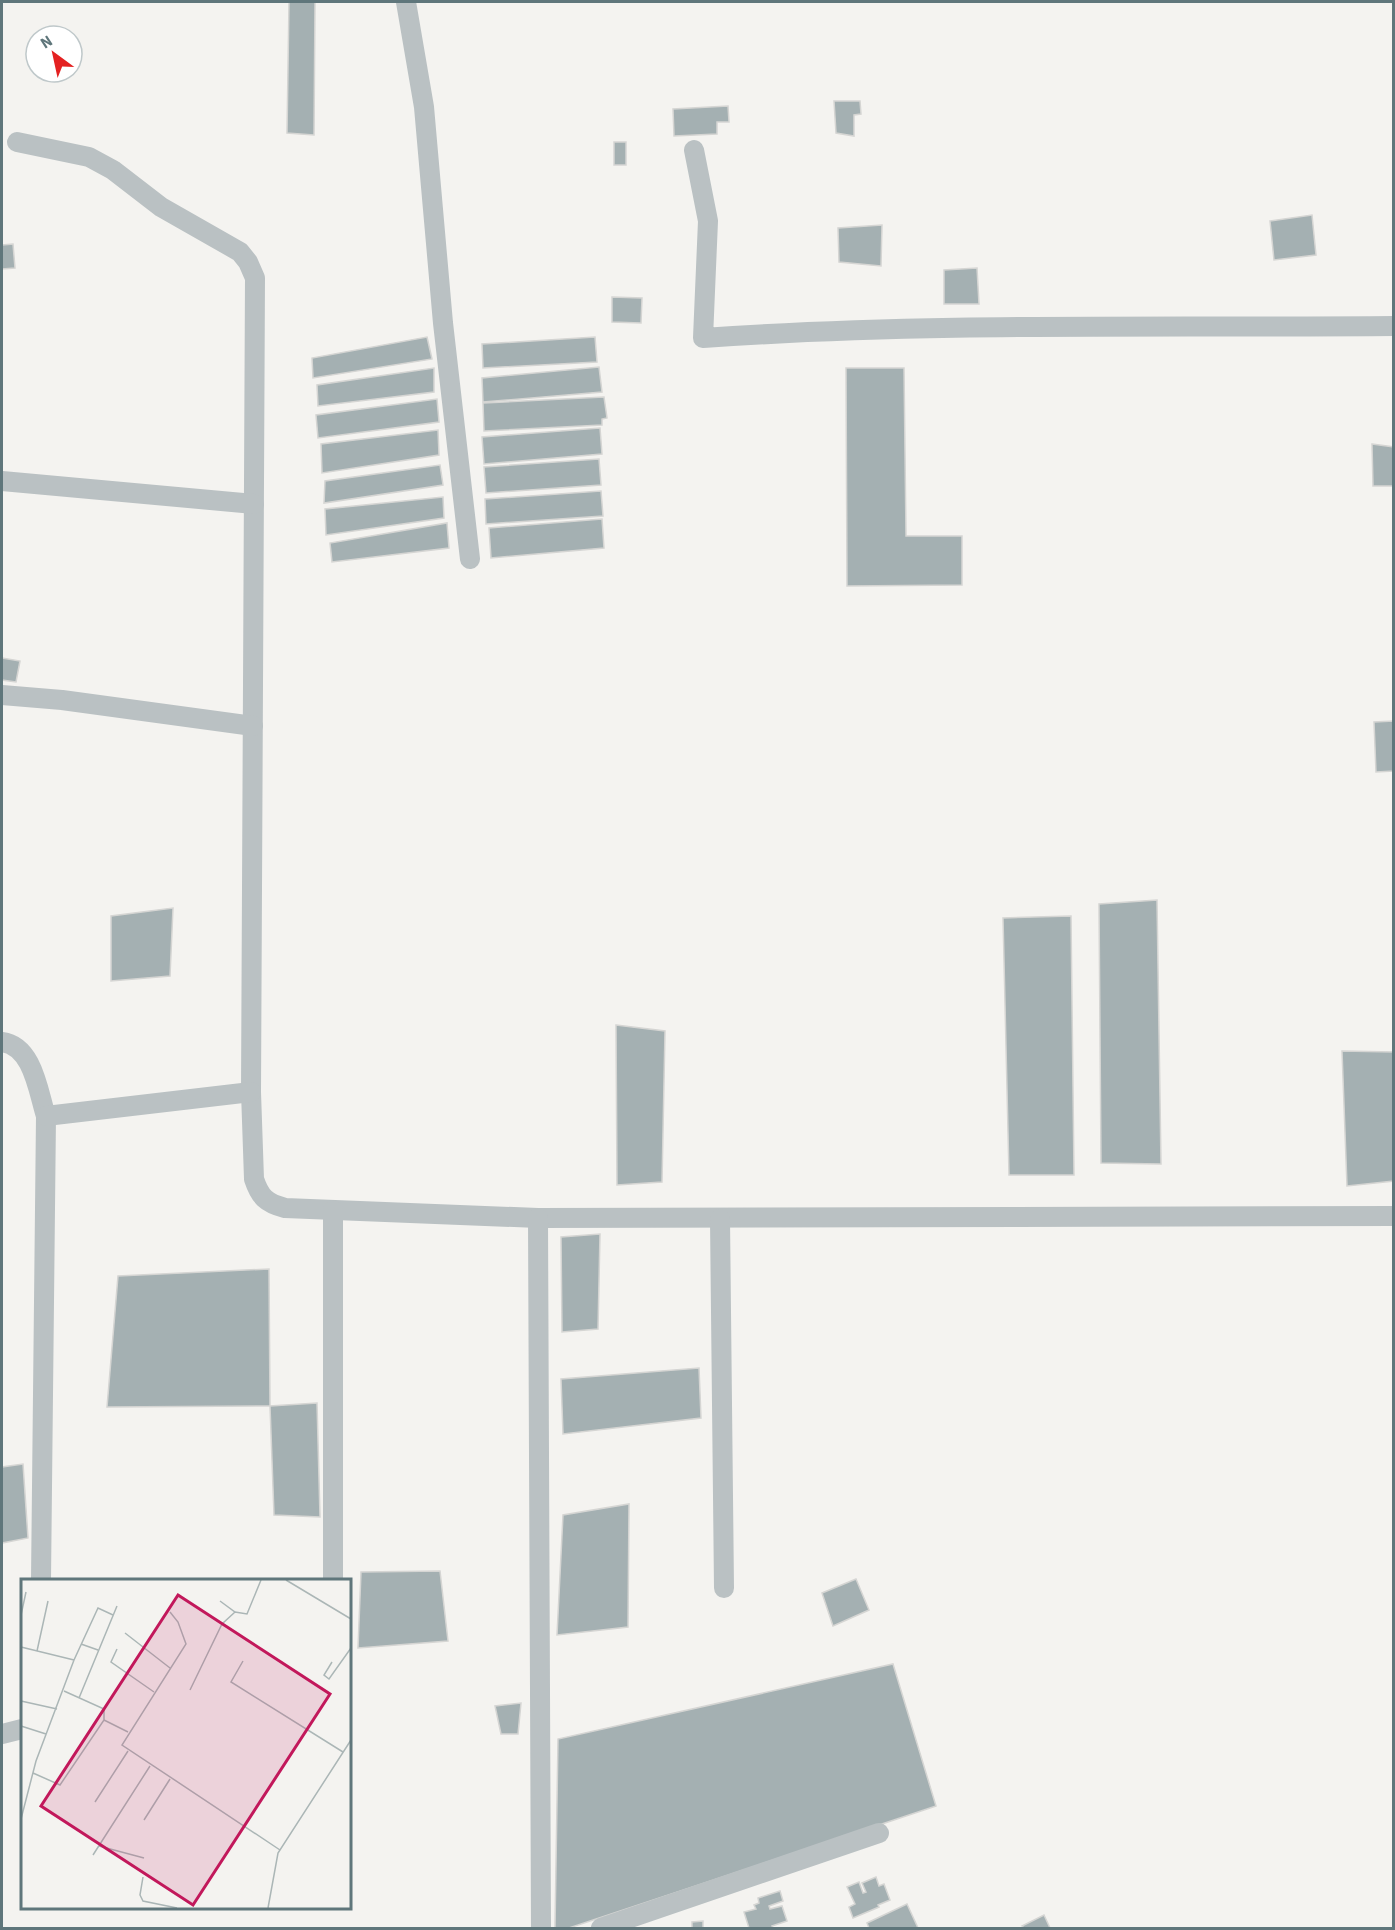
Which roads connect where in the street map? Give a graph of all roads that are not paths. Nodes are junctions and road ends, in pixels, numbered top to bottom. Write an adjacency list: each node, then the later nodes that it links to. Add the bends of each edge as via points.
1 (406, 2): 7 (street, via 424,107)
2 (17, 142): 6 (street, via 89,157 113,170 161,207 240,252 248,262 255,280)
3 (694, 150): 4 (street, via 708,221 702,338 802,331)
4 (1394, 326)
5 (2, 481): 6 (street)
6 (254, 504): 9 (street)
7 (470, 559)
8 (2, 695): 9 (street)
9 (253, 726): 11 (street)
10 (2, 1042): 12 (street, via 13,1043 21,1050)
11 (251, 1092): 12 (street); 13 (street, via 254,1179 264,1200 285,1208)
12 (46, 1116): 17 (street)
13 (333, 1210): 15 (street); 18 (street)
14 (1394, 1216): 16 (street)
15 (538, 1218): 16 (street); 23 (street)
16 (720, 1219): 19 (street)
17 (41, 1579)
18 (333, 1579)
19 (724, 1588)
20 (21, 1729): 21 (street)
21 (2, 1734)
22 (879, 1833): 24 (street)
23 (541, 1929)
24 (600, 1929)

